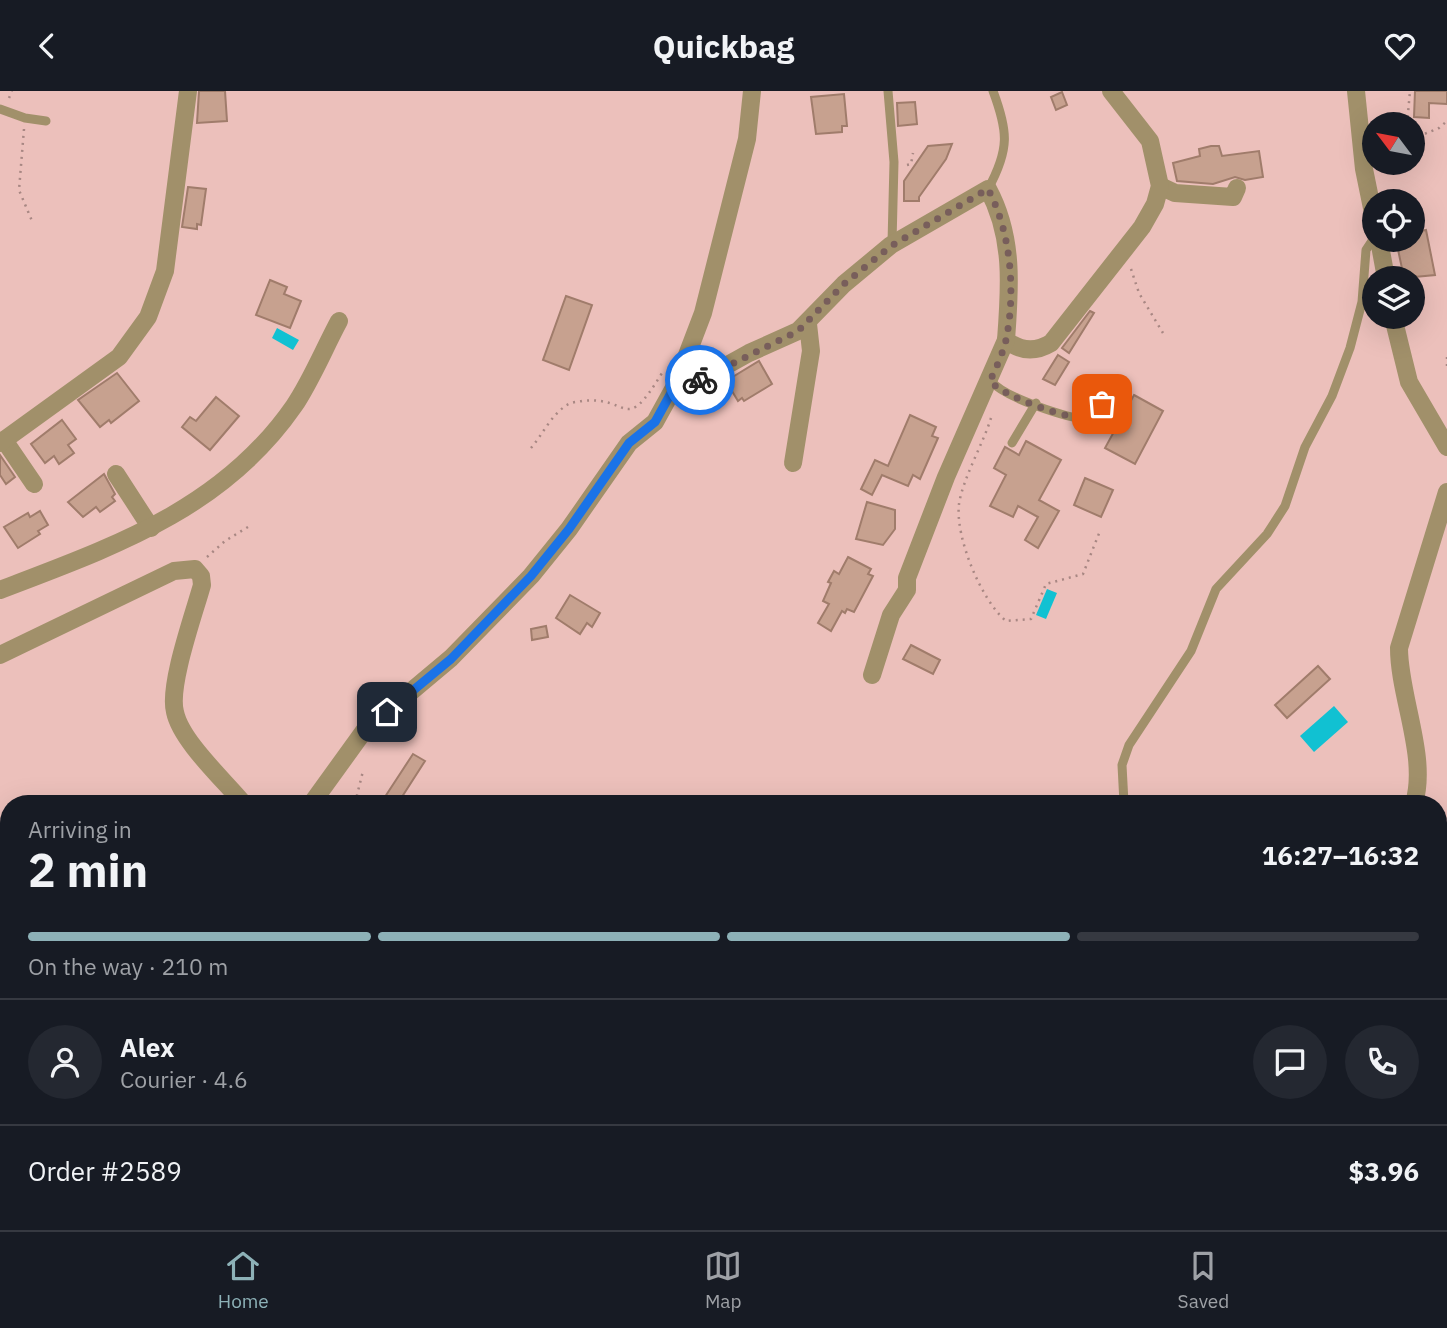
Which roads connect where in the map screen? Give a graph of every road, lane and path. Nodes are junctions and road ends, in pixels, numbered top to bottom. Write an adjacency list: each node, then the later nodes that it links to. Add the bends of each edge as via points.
1 (188, 91): 35 (street, via 165,271 148,317 119,357)
2 (752, 91): 31 (street, via 747,139 703,313)
3 (888, 91): 19 (lane, via 894,162)
4 (993, 91): 16 (lane, via 1006,126 1005,147)
5 (1111, 91): 14 (street, via 1150,141)
6 (1356, 91): 17 (street)
7 (1410, 91): 9 (path)
8 (0, 109): 10 (lane)
9 (1409, 112)
10 (25, 118): 11 (lane); 18 (path, via 19,190)
11 (46, 121)
12 (1447, 121): 13 (path)
13 (1425, 134)
14 (1160, 186): 15 (street, via 1175,193 1233,197); 20 (street, via 1155,204)
15 (1237, 188)
16 (988, 189): 19 (street); 26 (street, via 1002,225 1012,293)
17 (1368, 189)
18 (32, 221)
19 (891, 246): 23 (street, via 844,284)
20 (1126, 249): 25 (path, via 1139,293); 26 (street, via 1051,343 1039,350 1023,350)
21 (1366, 252): 54 (lane, via 1362,302 1350,348 1284,506 1267,534 1216,589 1191,651 1129,745 1122,765)
22 (338, 321): 44 (street, via 294,406 274,429 236,470 191,507)
23 (808, 324): 31 (street, via 695,383); 39 (street, via 811,351)
24 (1396, 329): 37 (street, via 1409,381)
25 (1163, 333)
26 (1006, 340): 30 (street)
27 (1447, 357): 29 (path)
28 (663, 371): 38 (path, via 647,397 632,409 618,409 603,401 569,403)
29 (1447, 371)
30 (990, 381): 33 (lane, via 1000,391); 49 (street, via 946,477)
31 (676, 384): 52 (street, via 655,422 629,443 531,576 451,659 364,731)
32 (1113, 389): 33 (lane, via 1090,420 1071,418)
33 (1036, 403): 36 (lane)
34 (991, 417): 45 (path, via 959,503 966,550 999,615 1006,621 1031,619 1046,584 1083,574)
35 (2, 442): 41 (street)
36 (1012, 443)
37 (1447, 447)
38 (531, 448)
39 (793, 463)
40 (116, 474): 44 (street)
41 (34, 484)
42 (1447, 492): 55 (street, via 1399,648 1417,763)
43 (248, 527): 46 (path)
44 (151, 528): 47 (street, via 95,555)
45 (1100, 531)
46 (195, 569): 48 (street, via 154,579); 51 (street, via 202,585 179,670 174,712 188,738)
47 (0, 590)
48 (0, 655)
49 (872, 674)
50 (363, 771): 53 (path)
51 (236, 795)
52 (318, 795)
53 (357, 795)
54 (1124, 795)
55 (1415, 795)

